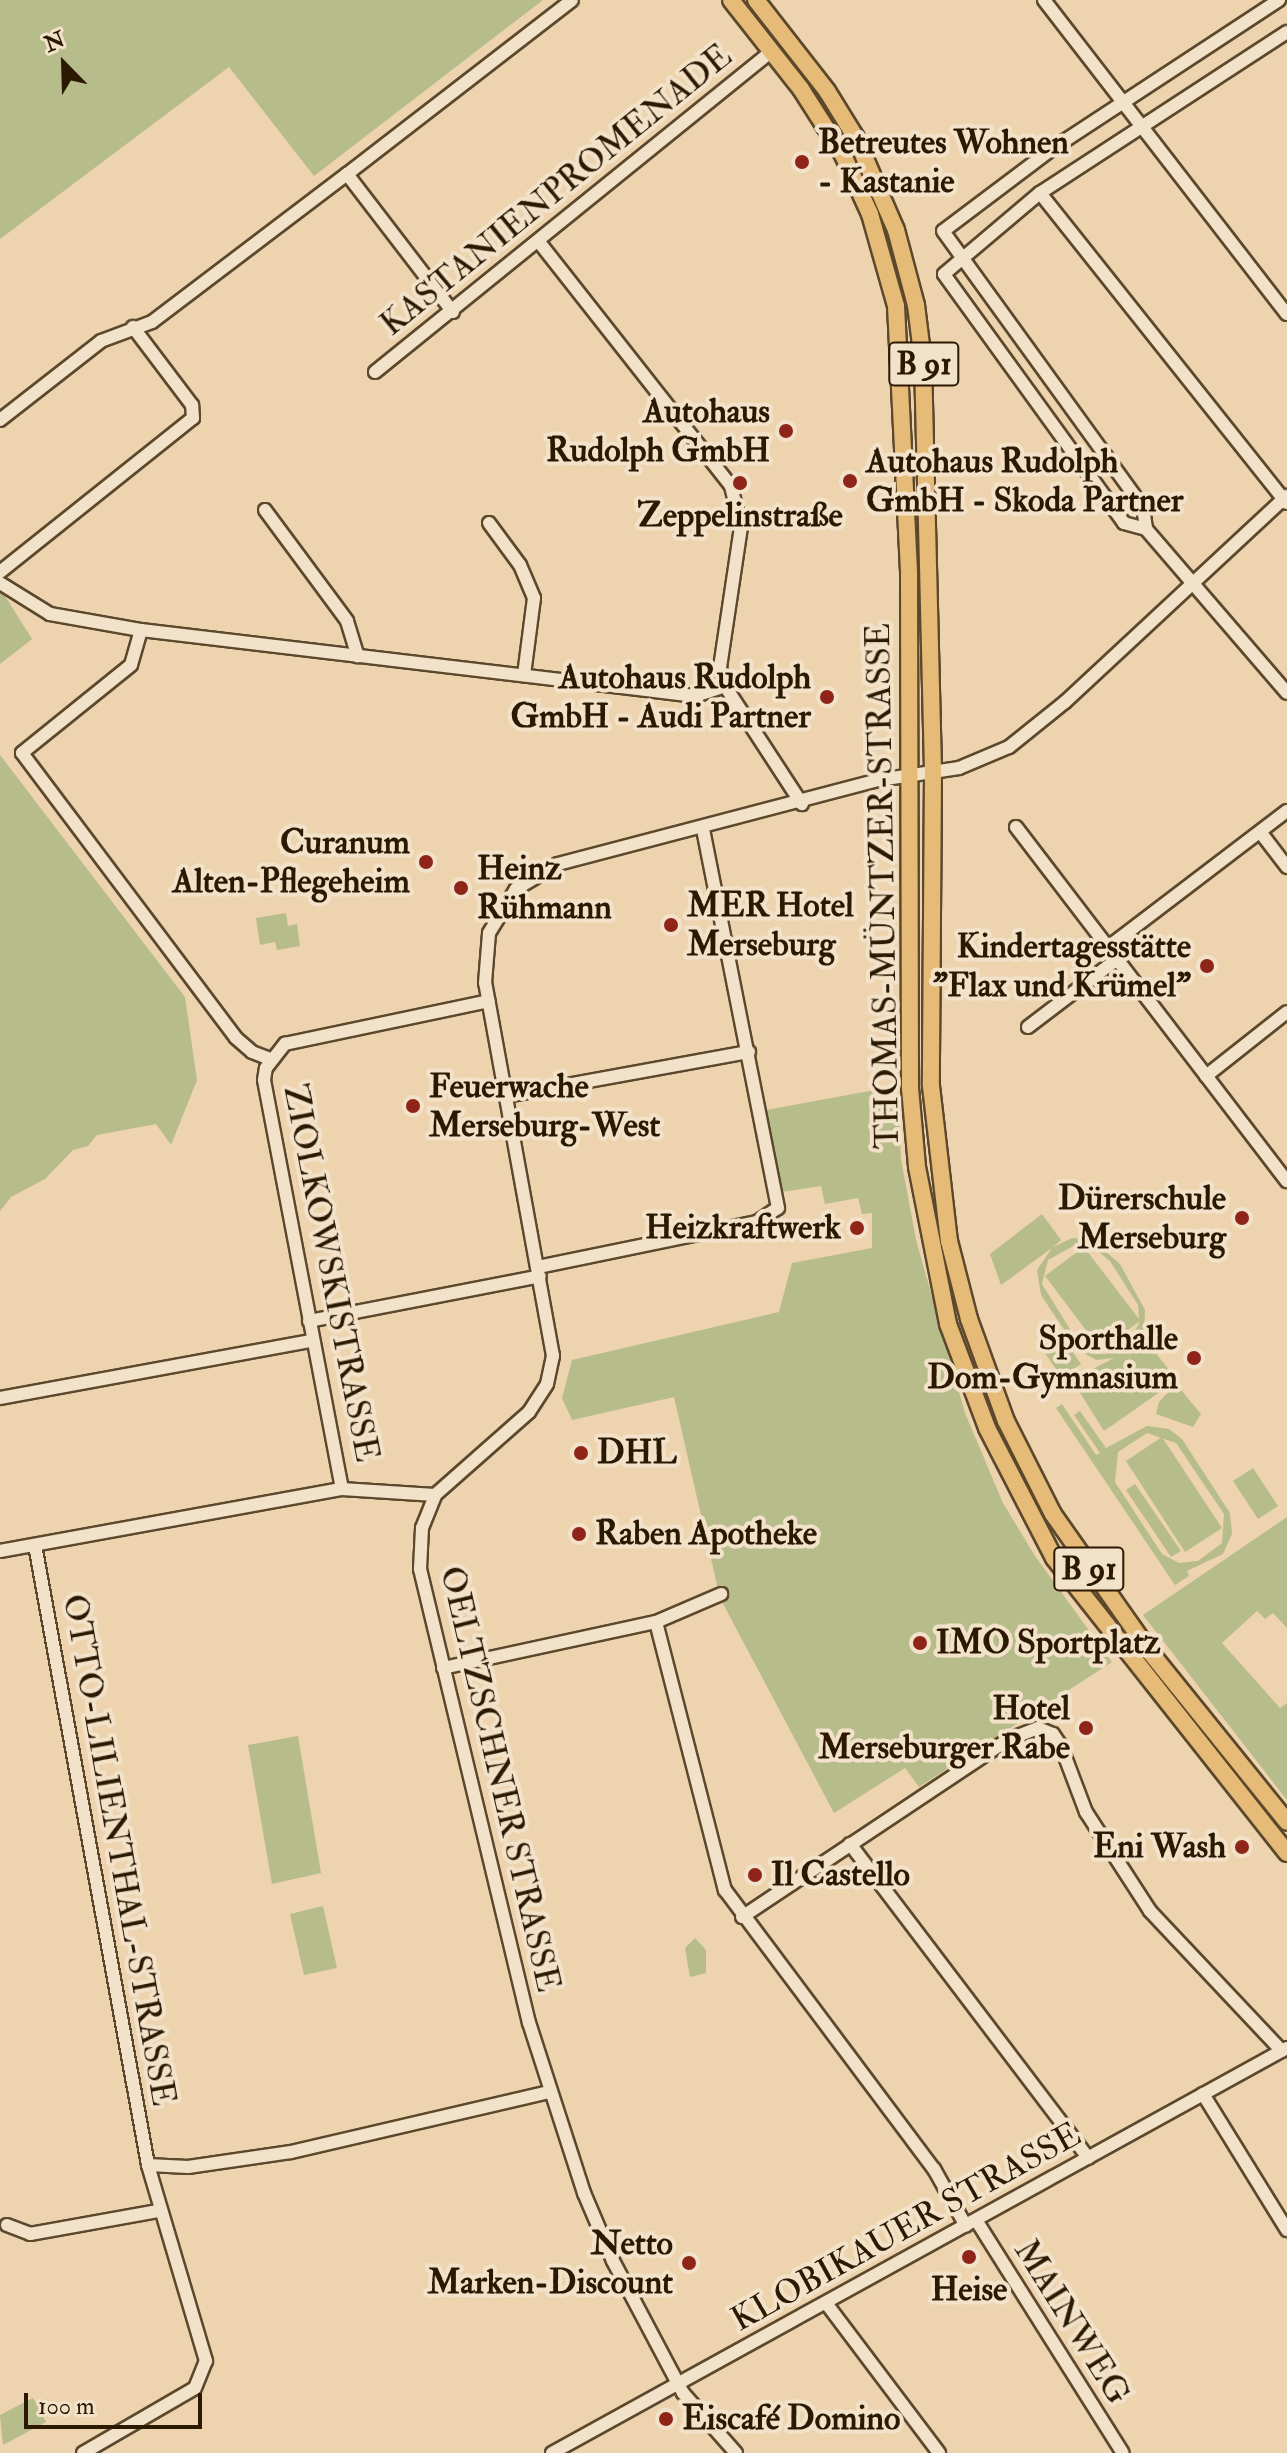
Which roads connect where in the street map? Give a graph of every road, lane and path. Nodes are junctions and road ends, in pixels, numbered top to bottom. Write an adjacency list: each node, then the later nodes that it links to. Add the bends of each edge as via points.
1 (572, 0): 10 (street)
2 (731, 0): 7 (main road, THOMAS-MÜNTZER-STRASSE / B 91)
3 (756, 0): 31 (main road, THOMAS-MÜNTZER-STRASSE / B 91, via 827,91 856,138 896,230 916,305 923,361)
4 (1044, 0): 8 (street)
5 (1279, 0): 8 (street)
6 (1287, 32): 9 (street)
7 (772, 51): 12 (street, KASTANIENPROMENADE); 32 (main road, THOMAS-MÜNTZER-STRASSE / B 91, via 823,122 859,186 896,306 909,575)
8 (1121, 104): 9 (street); 13 (street, via 943,231)
9 (1142, 127): 11 (street); 15 (street)
10 (347, 174): 14 (street); 16 (street, via 152,322)
11 (1040, 193): 13 (street); 19 (street)
12 (539, 242): 14 (street, KASTANIENPROMENADE); 29 (street, via 731,486 741,527 721,657)
13 (958, 257): 22 (street, via 1143,507); 22 (street, via 944,274 1124,523)
14 (453, 312): 17 (street, KASTANIENPROMENADE)
15 (1287, 314)
16 (133, 327): 18 (street, via 101,341); 23 (street, via 192,405 193,418)
17 (375, 372)
18 (0, 420)
19 (1286, 499): 25 (street)
20 (265, 510): 27 (street, via 347,621 357,639)
21 (489, 523): 28 (street, via 520,565 534,598)
22 (1146, 529): 25 (street)
23 (0, 572)
24 (0, 583): 26 (street, via 50,614)
25 (1191, 585): 30 (street); 31 (street, via 1016,742 975,764)
26 (141, 630): 27 (street); 45 (street, via 131,665 22,753 236,1038)
27 (358, 656): 28 (street)
28 (524, 675): 29 (street, via 695,696)
29 (725, 686): 33 (street)
30 (1287, 693)
31 (933, 773): 32 (street); 60 (main road, THOMAS-MÜNTZER-STRASSE / B 91, via 931,1086 949,1241 1006,1421 1053,1514 1150,1652)
32 (910, 775): 33 (street); 62 (main road, THOMAS-MÜNTZER-STRASSE / B 91, via 910,1088 939,1286 987,1428 1054,1558)
33 (802, 804): 36 (street)
34 (1287, 811): 37 (street)
35 (1016, 827): 39 (street)
36 (703, 828): 41 (street, via 558,864 525,881 489,933 484,967); 44 (street)
37 (1261, 833): 38 (street); 39 (street)
38 (1287, 867)
39 (1107, 948): 40 (street)
40 (1116, 960): 43 (street); 46 (street)
41 (489, 1001): 45 (street, ZIOLKOWSKISTRASSE, via 285,1044); 47 (street)
42 (1287, 1012): 46 (street)
43 (1028, 1027)
44 (749, 1052): 47 (street); 49 (street, via 777,1197 774,1215)
45 (270, 1059): 50 (street, ZIOLKOWSKISTRASSE, via 264,1080)
46 (1206, 1076): 48 (street)
47 (506, 1096): 49 (street)
48 (1287, 1181)
49 (539, 1272): 50 (street); 54 (street, via 553,1347 543,1393 521,1420)
50 (309, 1321): 51 (street, ZIOLKOWSKISTRASSE)
51 (312, 1341): 52 (street); 53 (street, ZIOLKOWSKISTRASSE)
52 (0, 1398)
53 (342, 1489): 54 (street); 55 (street)
54 (435, 1495): 59 (street, OELTZSCHNER STRASSE, via 424,1519 419,1557)
55 (35, 1545): 56 (street); 68 (street, OTTO-LILIENTHAL-STRASSE)
56 (0, 1551)
57 (721, 1594): 58 (street)
58 (656, 1622): 59 (street); 63 (street, MAINWEG, via 717,1873)
59 (443, 1668): 65 (street, OELTZSCHNER STRASSE)
60 (1287, 1822)
61 (850, 1844): 63 (street); 64 (street, via 1007,1740 1038,1728 1053,1734 1086,1812 1150,1911); 67 (street)
62 (1287, 1853)
63 (742, 1917): 70 (street, MAINWEG)
64 (1284, 2050): 66 (street, KLOBIKAUER STRASSE)
65 (549, 2092): 68 (street, via 291,2152 188,2167); 74 (street, OELTZSCHNER STRASSE, via 613,2261)
66 (1203, 2094): 67 (street, KLOBIKAUER STRASSE); 72 (street)
67 (1088, 2158): 70 (street, KLOBIKAUER STRASSE)
68 (148, 2165): 69 (street, OTTO-LILIENTHAL-STRASSE)
69 (158, 2211): 71 (street, via 30,2234); 75 (street, OTTO-LILIENTHAL-STRASSE, via 206,2361 195,2388)
70 (971, 2223): 73 (street, KLOBIKAUER STRASSE); 79 (street, MAINWEG)
71 (7, 2225)
72 (1287, 2230)
73 (826, 2303): 74 (street, KLOBIKAUER STRASSE); 78 (street)
74 (680, 2383): 76 (street, KLOBIKAUER STRASSE); 77 (street, OELTZSCHNER STRASSE)
75 (83, 2453)
76 (552, 2453)
77 (736, 2453)
78 (939, 2453)
79 (1123, 2453)

